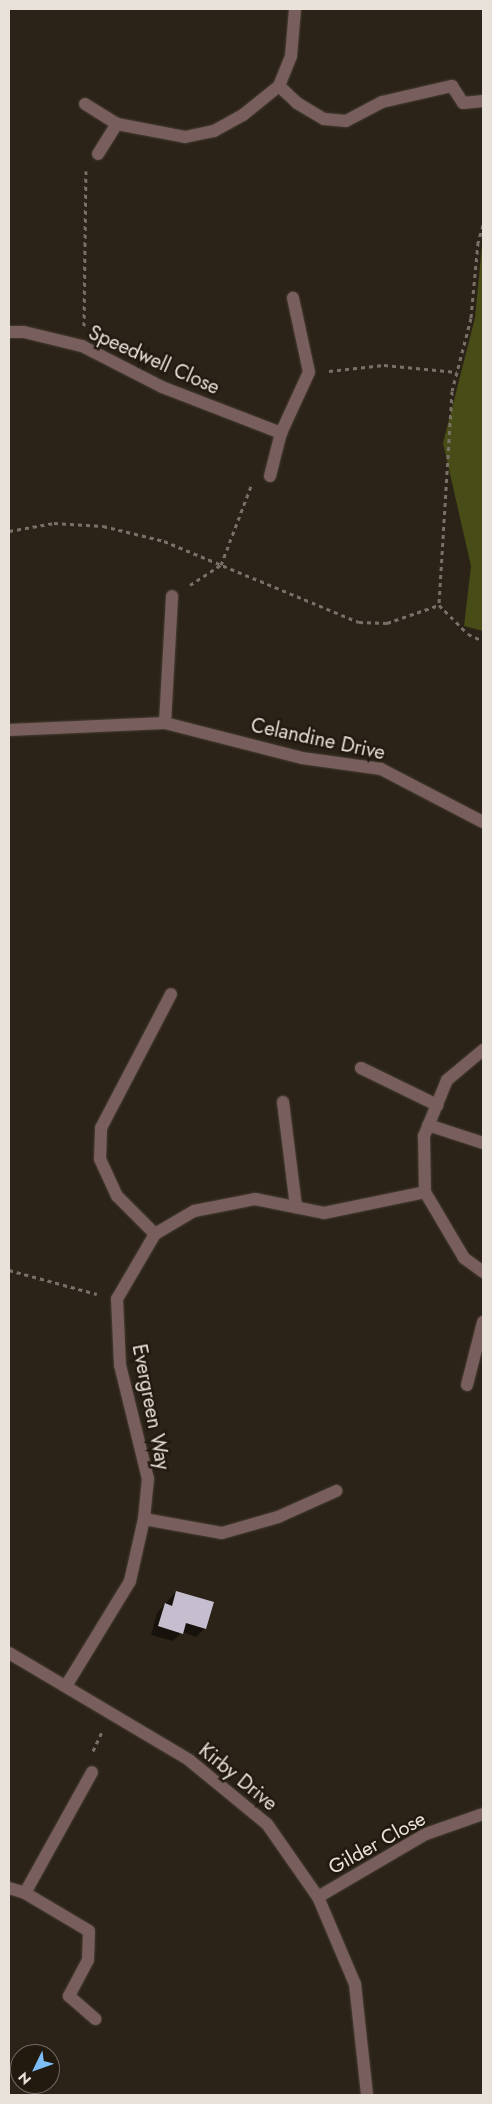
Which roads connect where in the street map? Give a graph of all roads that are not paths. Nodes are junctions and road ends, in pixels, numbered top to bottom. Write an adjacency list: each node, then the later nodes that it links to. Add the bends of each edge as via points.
1 (295, 9): 2 (street, via 291,56)
2 (279, 86): 3 (street, via 297,103 324,119 346,121 382,102 452,86 463,103); 5 (street, via 243,115 214,131 185,137)
3 (483, 101)
4 (85, 104): 5 (street)
5 (117, 124): 6 (street)
6 (98, 154)
7 (293, 298): 9 (street, via 309,372)
8 (9, 332): 9 (street, Speedwell Close, via 24,332 82,346 162,387)
9 (281, 434): 10 (street)
10 (270, 476)
11 (172, 596): 12 (street)
12 (165, 723): 13 (street, Celandine Drive); 14 (street, Celandine Drive, via 302,758 381,769)
13 (9, 730)
14 (483, 822)
15 (171, 994): 24 (street, via 101,1128 100,1159 117,1196)
16 (483, 1050): 19 (street, via 447,1080)
17 (361, 1068): 19 (street)
18 (282, 1102): 23 (street)
19 (437, 1105): 20 (street)
20 (428, 1125): 21 (street); 22 (street, via 424,1136)
21 (483, 1143)
22 (425, 1192): 23 (street, via 324,1213); 25 (street, via 464,1258)
23 (296, 1207): 24 (street, via 255,1199 194,1211)
24 (155, 1234): 29 (street, Evergreen Way, via 117,1299 120,1365 148,1479)
25 (483, 1272)
26 (483, 1322): 27 (street)
27 (467, 1385)
28 (336, 1491): 29 (street, via 278,1518 222,1533)
29 (144, 1519): 31 (street, Evergreen Way, via 130,1581)
30 (9, 1653): 31 (street, Kirby Drive)
31 (66, 1686): 36 (street, Kirby Drive, via 189,1760 267,1824)
32 (92, 1772): 35 (street)
33 (483, 1814): 36 (street, Gilder Close, via 426,1834)
34 (9, 1888): 35 (street)
35 (25, 1893): 37 (street, via 89,1931 88,1960 69,1996)
36 (318, 1898): 38 (street, Kirby Drive, via 355,1984)
37 (95, 2019)
38 (367, 2095)

